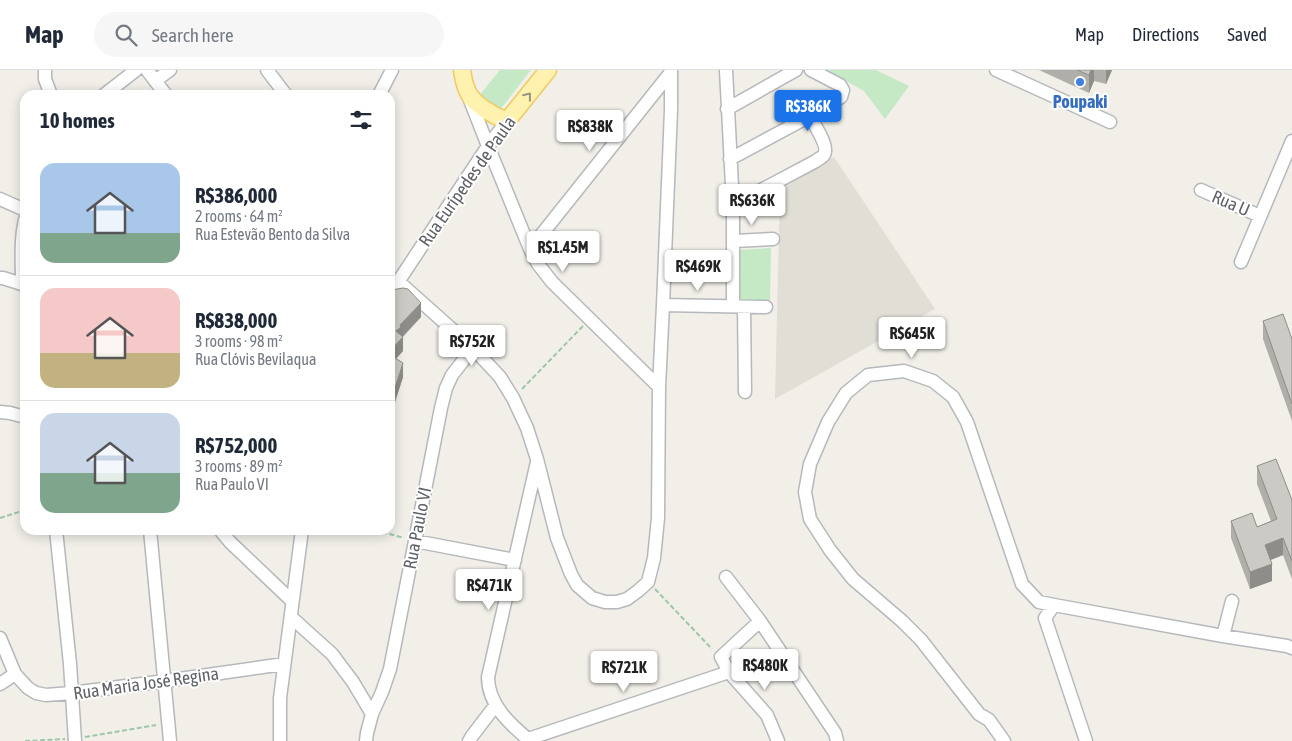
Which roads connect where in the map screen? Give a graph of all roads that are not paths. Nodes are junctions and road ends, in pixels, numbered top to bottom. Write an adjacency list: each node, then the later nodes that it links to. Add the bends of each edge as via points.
1 (44, 70): 15 (street)
2 (136, 70): 16 (street)
3 (147, 70): 14 (street)
4 (170, 70): 14 (street)
5 (267, 70): 18 (street)
6 (392, 70): 19 (street)
7 (462, 70): 20 (main road)
8 (548, 70): 23 (main road, Rua Eurípedes de Paula, one-way to 8)
9 (726, 70): 21 (street)
10 (796, 70): 21 (street)
11 (811, 70): 22 (street, via 840,85 843,90 841,97)
12 (996, 70): 24 (street)
13 (671, 71): 35 (street); 41 (street)
14 (155, 81): 17 (street)
15 (49, 90)
16 (110, 90)
17 (162, 90)
18 (282, 90)
19 (382, 90)
20 (467, 91): 23 (main road, via 486,110); 26 (street)
21 (727, 109): 27 (street)
22 (810, 116): 27 (street); 30 (street, via 823,141 824,156)
23 (507, 121): 26 (street, Rua Eurípedes de Paula)
24 (1110, 122)
25 (1292, 141): 32 (street)
26 (488, 146): 35 (street); 38 (street, Rua Eurípedes de Paula)
27 (730, 159): 30 (street)
28 (1201, 190): 32 (street, Rua U)
29 (0, 199): 31 (street)
30 (733, 205): 34 (street)
31 (20, 208)
32 (1260, 216): 36 (street)
33 (772, 239): 34 (street)
34 (734, 241): 42 (street)
35 (530, 248): 45 (street, via 552,282)
36 (1241, 262)
37 (0, 278): 39 (street)
38 (399, 282): 40 (street, Rua Eurípedes de Paula); 44 (street)
39 (20, 283)
40 (395, 287)
41 (663, 305): 42 (street); 45 (street)
42 (738, 307): 43 (street); 46 (street)
43 (766, 307)
44 (472, 348): 49 (street, via 500,376 513,398); 54 (street, Rua Paulo VI, via 446,388)
45 (658, 387): 49 (street, via 658,518 654,558 648,582 627,599 605,602 592,598 577,585 557,538)
46 (744, 392)
47 (0, 412): 48 (street)
48 (20, 416)
49 (537, 459): 55 (street)
50 (57, 535): 70 (street)
51 (150, 535): 68 (street)
52 (224, 535): 58 (street)
53 (301, 535): 58 (street)
54 (415, 541): 55 (street); 72 (street, Rua Paulo VI, via 390,668)
55 (515, 560): 71 (street, via 488,677)
56 (726, 577): 61 (street)
57 (1232, 600): 62 (street)
58 (292, 601): 60 (street)
59 (1054, 605): 62 (street); 81 (street, via 1038,602 1022,584 967,422 954,398 933,381 904,371 868,375 846,394 828,422 810,464 805,492 810,519 853,579 921,640 978,714 989,720); 82 (street, via 1045,618)
60 (291, 617): 65 (street); 72 (street, via 332,654)
61 (760, 621): 66 (street, via 721,657); 80 (street, via 835,732)
62 (1223, 636): 64 (street)
63 (0, 638): 67 (street)
64 (1292, 648)
65 (284, 664): 68 (street, Rua Maria José Regina); 76 (street)
66 (729, 672): 74 (street); 79 (street, via 767,715)
67 (16, 674): 69 (street); 70 (street, Rua Maria José Regina, via 36,693)
68 (165, 681): 70 (street, Rua Maria José Regina); 75 (street)
69 (0, 684)
70 (72, 693): 73 (street)
71 (495, 706): 74 (street); 78 (street)
72 (372, 714): 77 (street, Rua Paulo VI)
73 (75, 740)
74 (529, 740)
75 (170, 741)
76 (280, 741)
77 (366, 741)
78 (469, 741)
79 (778, 741)
80 (837, 741)
81 (1004, 741)
82 (1086, 741)

